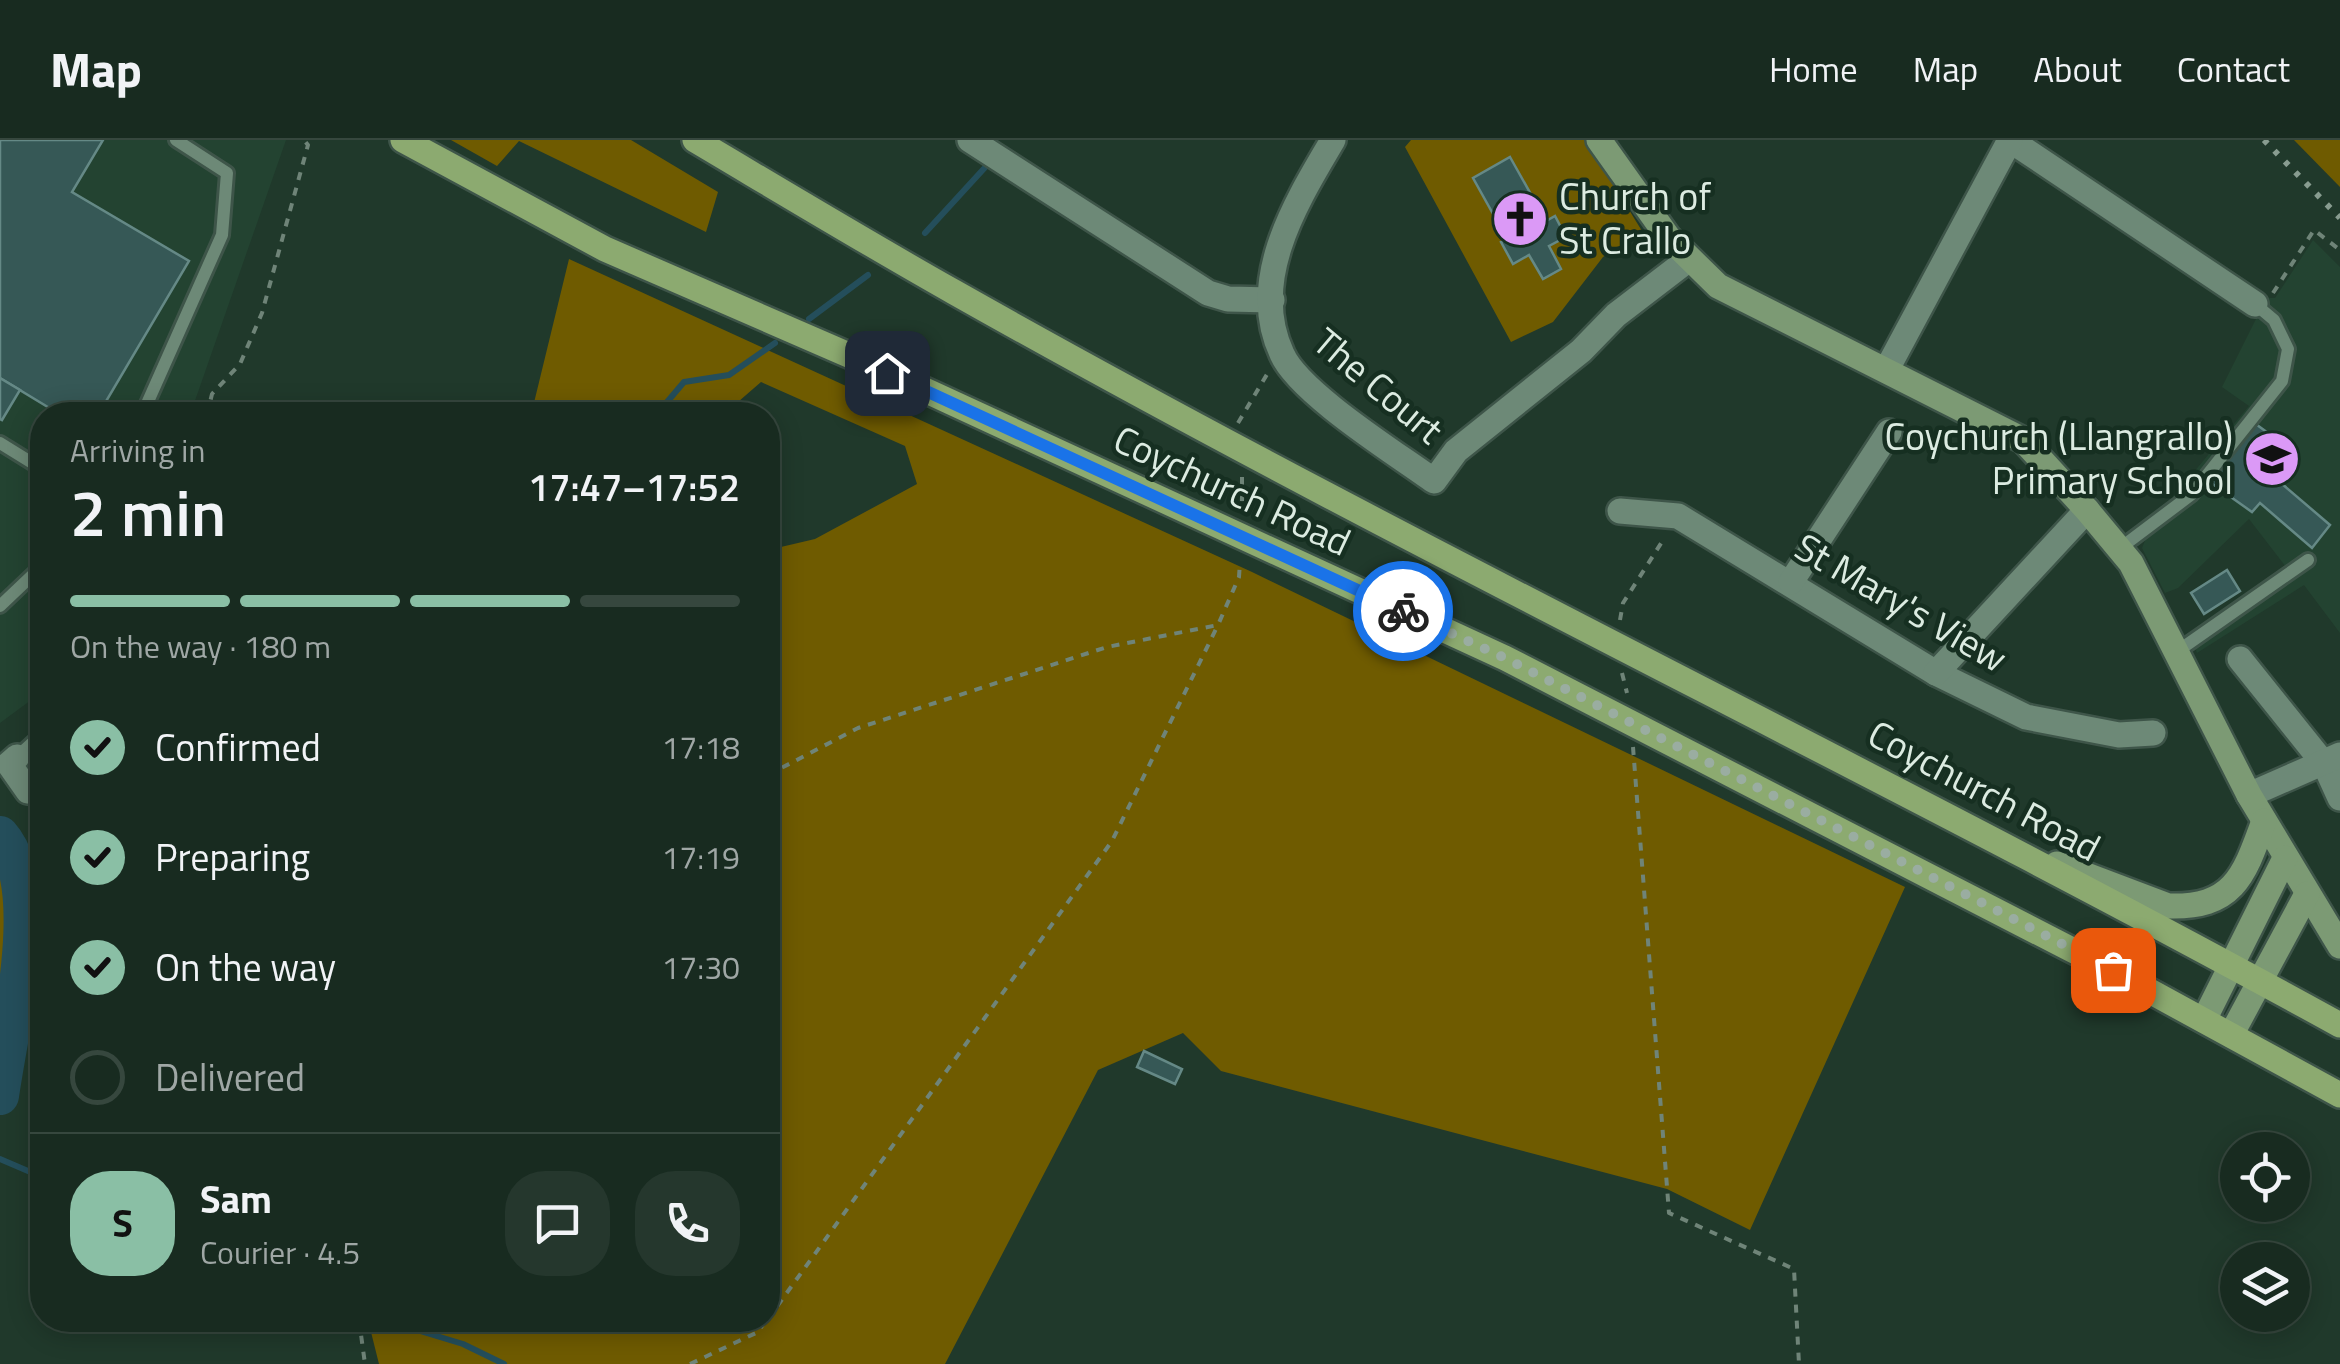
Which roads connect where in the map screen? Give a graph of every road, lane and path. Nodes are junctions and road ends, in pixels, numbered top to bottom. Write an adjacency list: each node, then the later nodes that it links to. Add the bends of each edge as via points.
1 (176, 140): 15 (lane, via 227,174 222,235)
2 (304, 140): 16 (path, via 308,145 262,314 240,364)
3 (403, 140): 24 (main road, Coychurch Road, via 605,250)
4 (695, 140): 19 (main road, Coychurch Road, via 954,292)
5 (1334, 140): 11 (street, The Court, via 1279,240)
6 (1599, 140): 10 (street)
7 (2010, 140): 12 (street); 14 (street)
8 (987, 153): 11 (street, via 1208,293)
9 (2340, 250): 12 (path, via 2314,230 2273,294)
10 (1689, 259): 13 (street, The Court, via 1456,450 1434,481 1348,419); 14 (street, via 1718,286 1763,312)
11 (1272, 300): 13 (street, The Court)
12 (2253, 302): 25 (lane, via 2274,320 2288,349 2282,381 2192,494)
13 (1282, 357): 19 (path, via 1258,382 1238,422)
14 (1887, 368): 21 (street, via 2023,440)
15 (148, 402)
16 (210, 402)
17 (1889, 432): 28 (street)
18 (0, 443): 20 (lane)
19 (1242, 446): 24 (path); 31 (main road, Coychurch Road)
20 (30, 462)
21 (2087, 510): 25 (street); 34 (street)
22 (1620, 511): 23 (street, St Mary's View)
23 (1678, 516): 28 (street, St Mary's View); 31 (path, via 1623,602)
24 (1242, 538): 30 (path, via 1239,577); 35 (main road, Coychurch Road, via 1505,658)
25 (2119, 549): 32 (street)
26 (2308, 560): 32 (lane)
27 (30, 577): 29 (lane)
28 (1791, 582): 34 (street, St Mary's View)
29 (0, 606)
30 (1218, 625): 40 (path, via 1106,647 858,728); 55 (path, via 1112,841)
31 (1616, 644): 35 (path); 45 (main road, Coychurch Road)
32 (2175, 653): 42 (street)
33 (2240, 659): 38 (street)
34 (1936, 673): 36 (street, St Mary's View, via 2026,717 2119,735)
35 (1635, 726): 51 (main road, Coychurch Road); 60 (path, via 1632,758 1668,1212 1794,1269)
36 (2153, 733)
37 (30, 745): 39 (lane)
38 (2333, 760): 42 (street); 43 (street)
39 (8, 764): 41 (street)
40 (780, 769)
41 (28, 792)
42 (2248, 795): 44 (street)
43 (2340, 798)
44 (2264, 822): 45 (street, via 2231,892 2187,907 2168,906); 46 (street)
45 (2019, 851): 49 (main road, Coychurch Road)
46 (2286, 858): 47 (street); 49 (street)
47 (2307, 894): 48 (street); 50 (street)
48 (2340, 946)
49 (2229, 966): 50 (main road, Coychurch Road); 51 (street)
50 (2260, 980): 52 (main road, Coychurch Road); 53 (street)
51 (2204, 1020): 53 (main road, Coychurch Road)
52 (2340, 1024)
53 (2231, 1035): 54 (main road, Coychurch Road)
54 (2340, 1095)
55 (780, 1301)
56 (361, 1332): 58 (path)
57 (758, 1332): 59 (path)
58 (365, 1364)
59 (690, 1364)
60 (1799, 1364)

